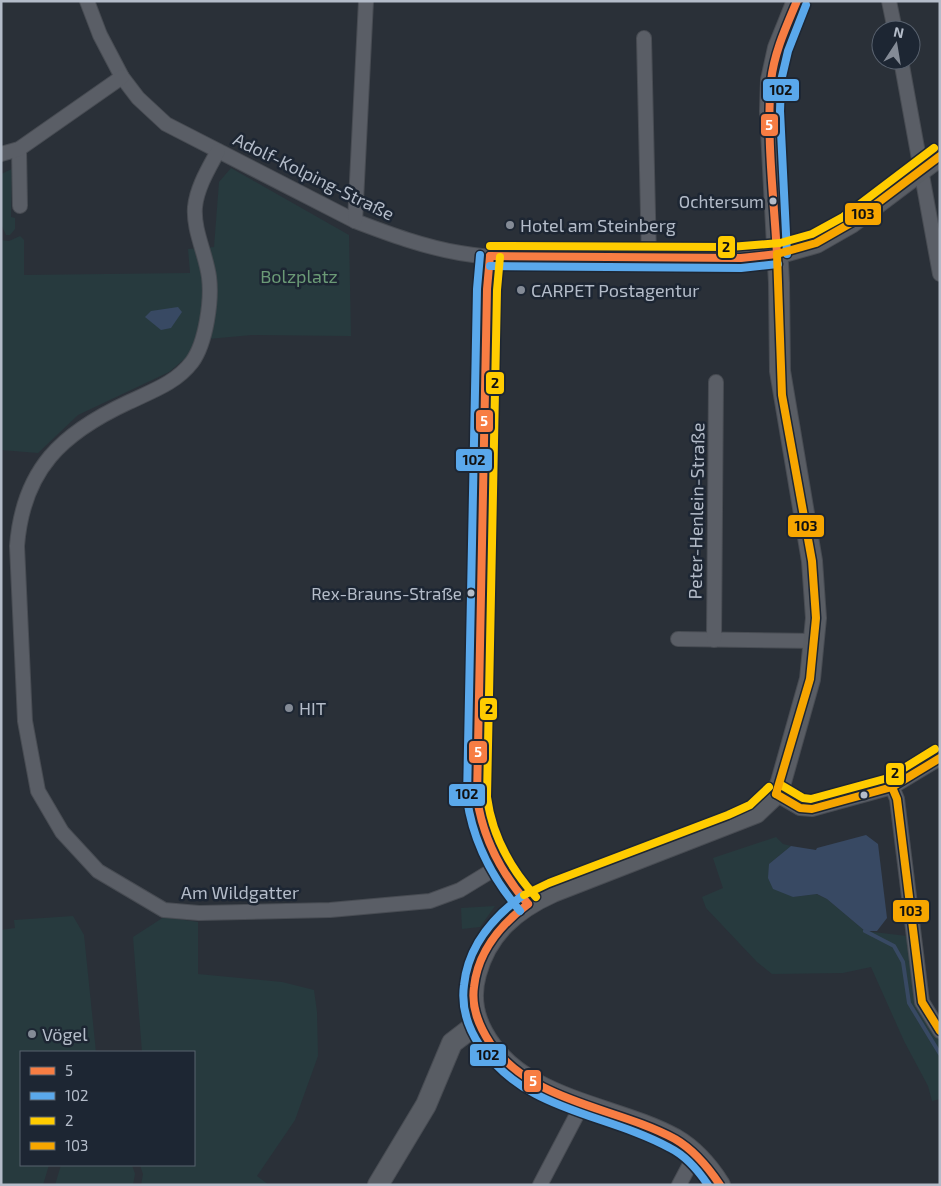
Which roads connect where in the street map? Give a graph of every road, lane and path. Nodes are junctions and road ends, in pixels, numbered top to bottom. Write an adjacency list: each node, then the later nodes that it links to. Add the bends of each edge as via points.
1 (87, 1): 8 (street, Adolf-Kolping-Straße)
2 (366, 1): 15 (street)
3 (797, 1): 16 (main road, via 778,48 771,80)
4 (889, 1): 5 (street)
5 (893, 20)
6 (644, 38): 18 (street)
7 (903, 70): 13 (street)
8 (122, 77): 9 (street); 10 (street, Adolf-Kolping-Straße, via 138,98 166,124)
9 (19, 149): 11 (street); 14 (street)
10 (218, 150): 15 (street, Adolf-Kolping-Straße); 27 (street, Am Wildgatter, via 202,180 195,207 210,292 205,331 192,361 166,386 93,420 58,446 37,473 18,528 25,721 38,791 62,832 98,871 164,910 199,913 330,910 430,901 460,890)
11 (1, 154)
12 (940, 156): 13 (main road)
13 (920, 168): 16 (main road, via 850,223 816,243); 19 (street)
14 (20, 206)
15 (355, 221): 17 (street, Adolf-Kolping-Straße, via 428,246)
16 (777, 254): 18 (street, Adolf-Kolping-Straße, via 741,258); 23 (main road, via 780,371 812,561 816,594)
17 (490, 256): 18 (street, Adolf-Kolping-Straße); 27 (street, via 477,798 480,822)
18 (649, 258)
19 (940, 274)
20 (716, 382): 22 (street, Peter-Henlein-Straße)
21 (678, 639): 22 (street)
22 (714, 640): 23 (street)
23 (815, 641): 26 (main road, via 803,706)
24 (940, 758): 25 (street)
25 (892, 787): 26 (street, via 812,809 800,808); 30 (street, via 897,799 922,1002)
26 (776, 794): 28 (main road, via 756,813 732,824)
27 (501, 865): 28 (street)
28 (528, 904): 29 (main road, via 496,931 480,961 472,992)
29 (478, 1023): 31 (main road, via 510,1067 533,1083); 33 (main road, via 452,1043 421,1113)
30 (940, 1031)
31 (583, 1103): 32 (main road, via 656,1130); 34 (street)
32 (696, 1154): 35 (street); 36 (main road)
33 (378, 1185)
34 (540, 1185)
35 (679, 1185)
36 (720, 1185)

